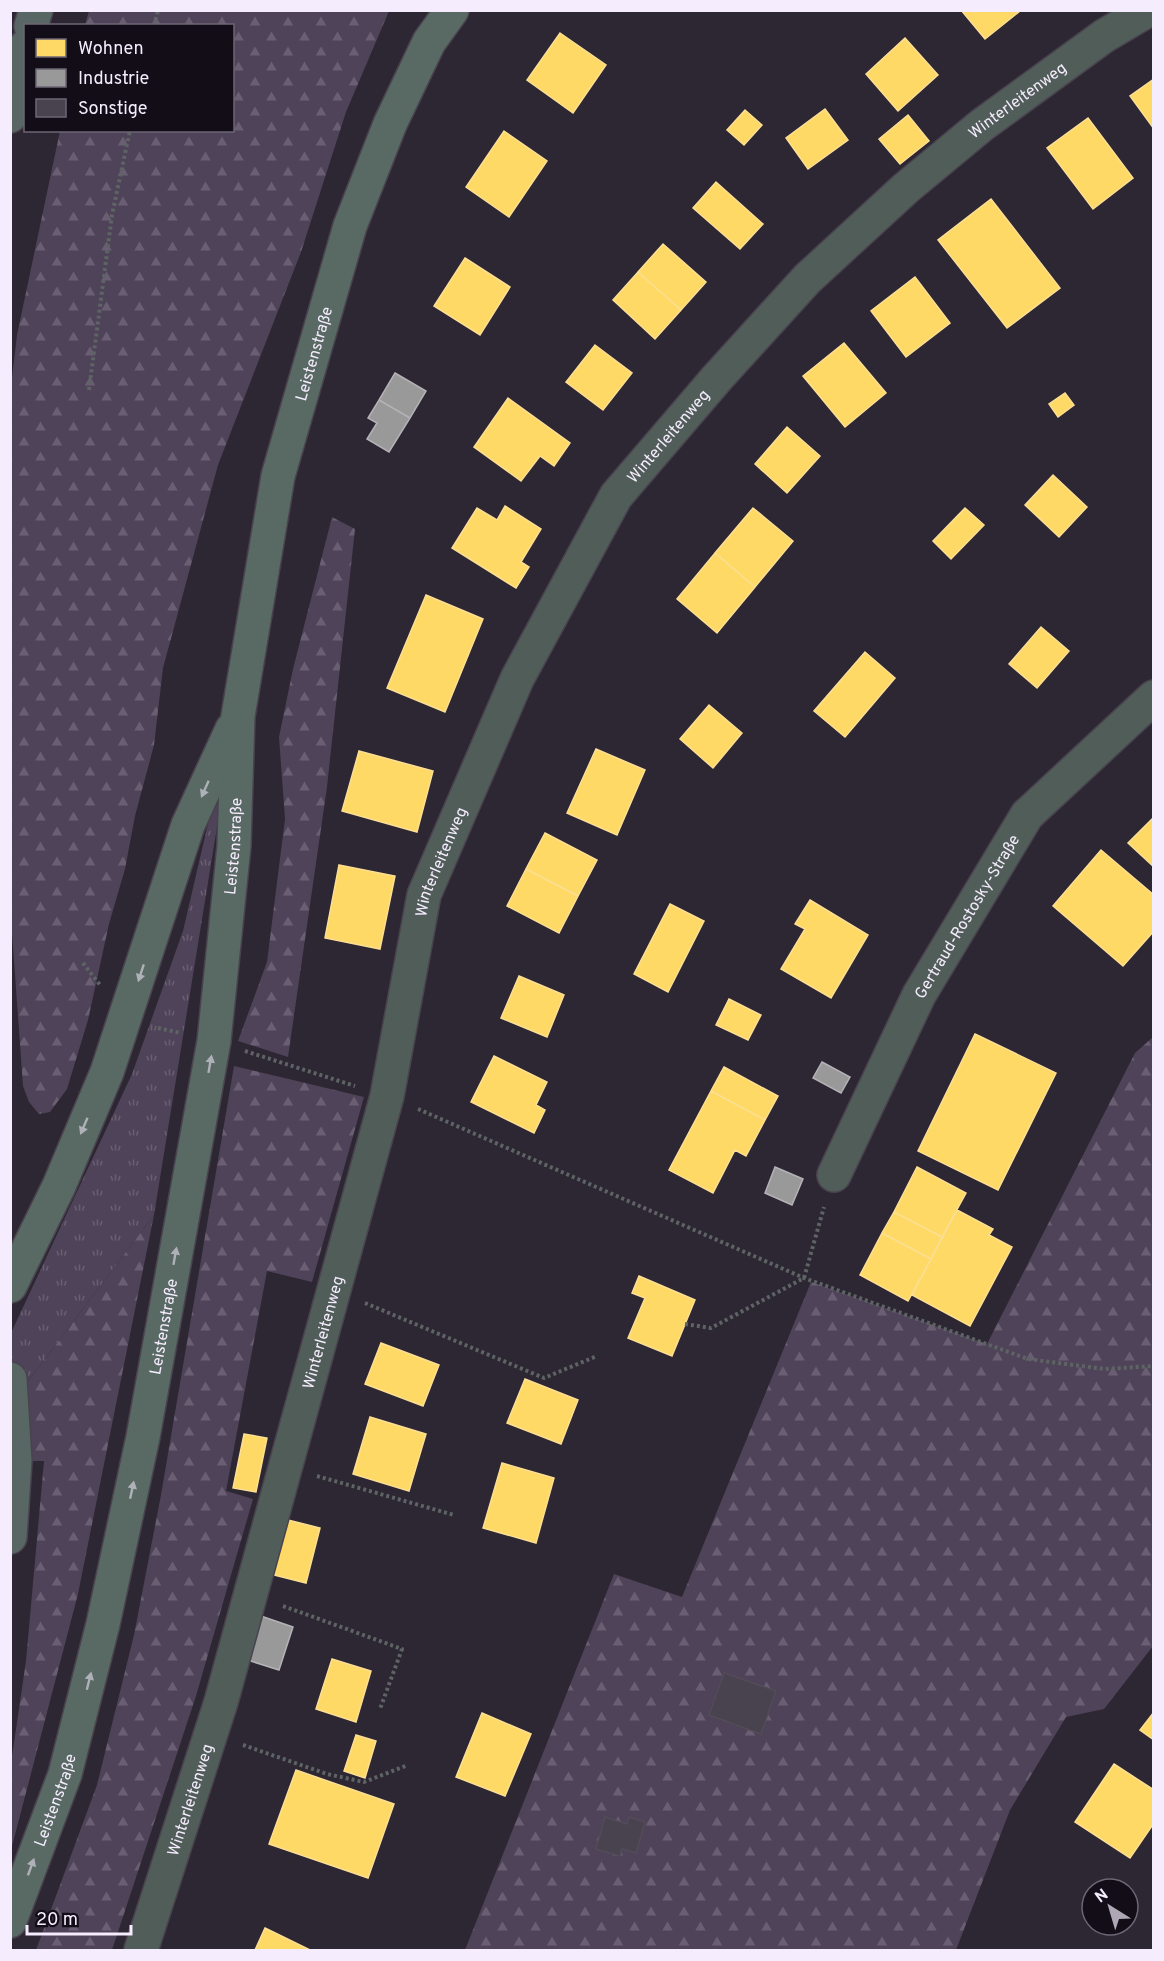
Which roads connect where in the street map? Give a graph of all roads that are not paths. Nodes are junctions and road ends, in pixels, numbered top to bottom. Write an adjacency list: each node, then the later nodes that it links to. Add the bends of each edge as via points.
1 (452, 10): 6 (main road, Leistenstraße, via 429,42 390,124 350,226 279,476)
2 (1148, 10): 12 (street, Winterleitenweg, via 1104,36 982,125 897,195 807,279 616,496 517,679 424,895 387,1096 211,1734)
3 (24, 54): 4 (main road)
4 (10, 116)
5 (1154, 697): 7 (street, Gertraud-Rostosky-Straße, via 1027,815 919,994)
6 (238, 716): 8 (main road, Leistenstraße, one-way to 8, via 189,825 107,1072 59,1186); 11 (main road, Leistenstraße, one-way to 6, via 65,1774 103,1624 143,1437 214,1041 234,846)
7 (834, 1174)
8 (10, 1286)
9 (10, 1379): 10 (main road, via 15,1461)
10 (10, 1537)
11 (10, 1921)
12 (141, 1950)

